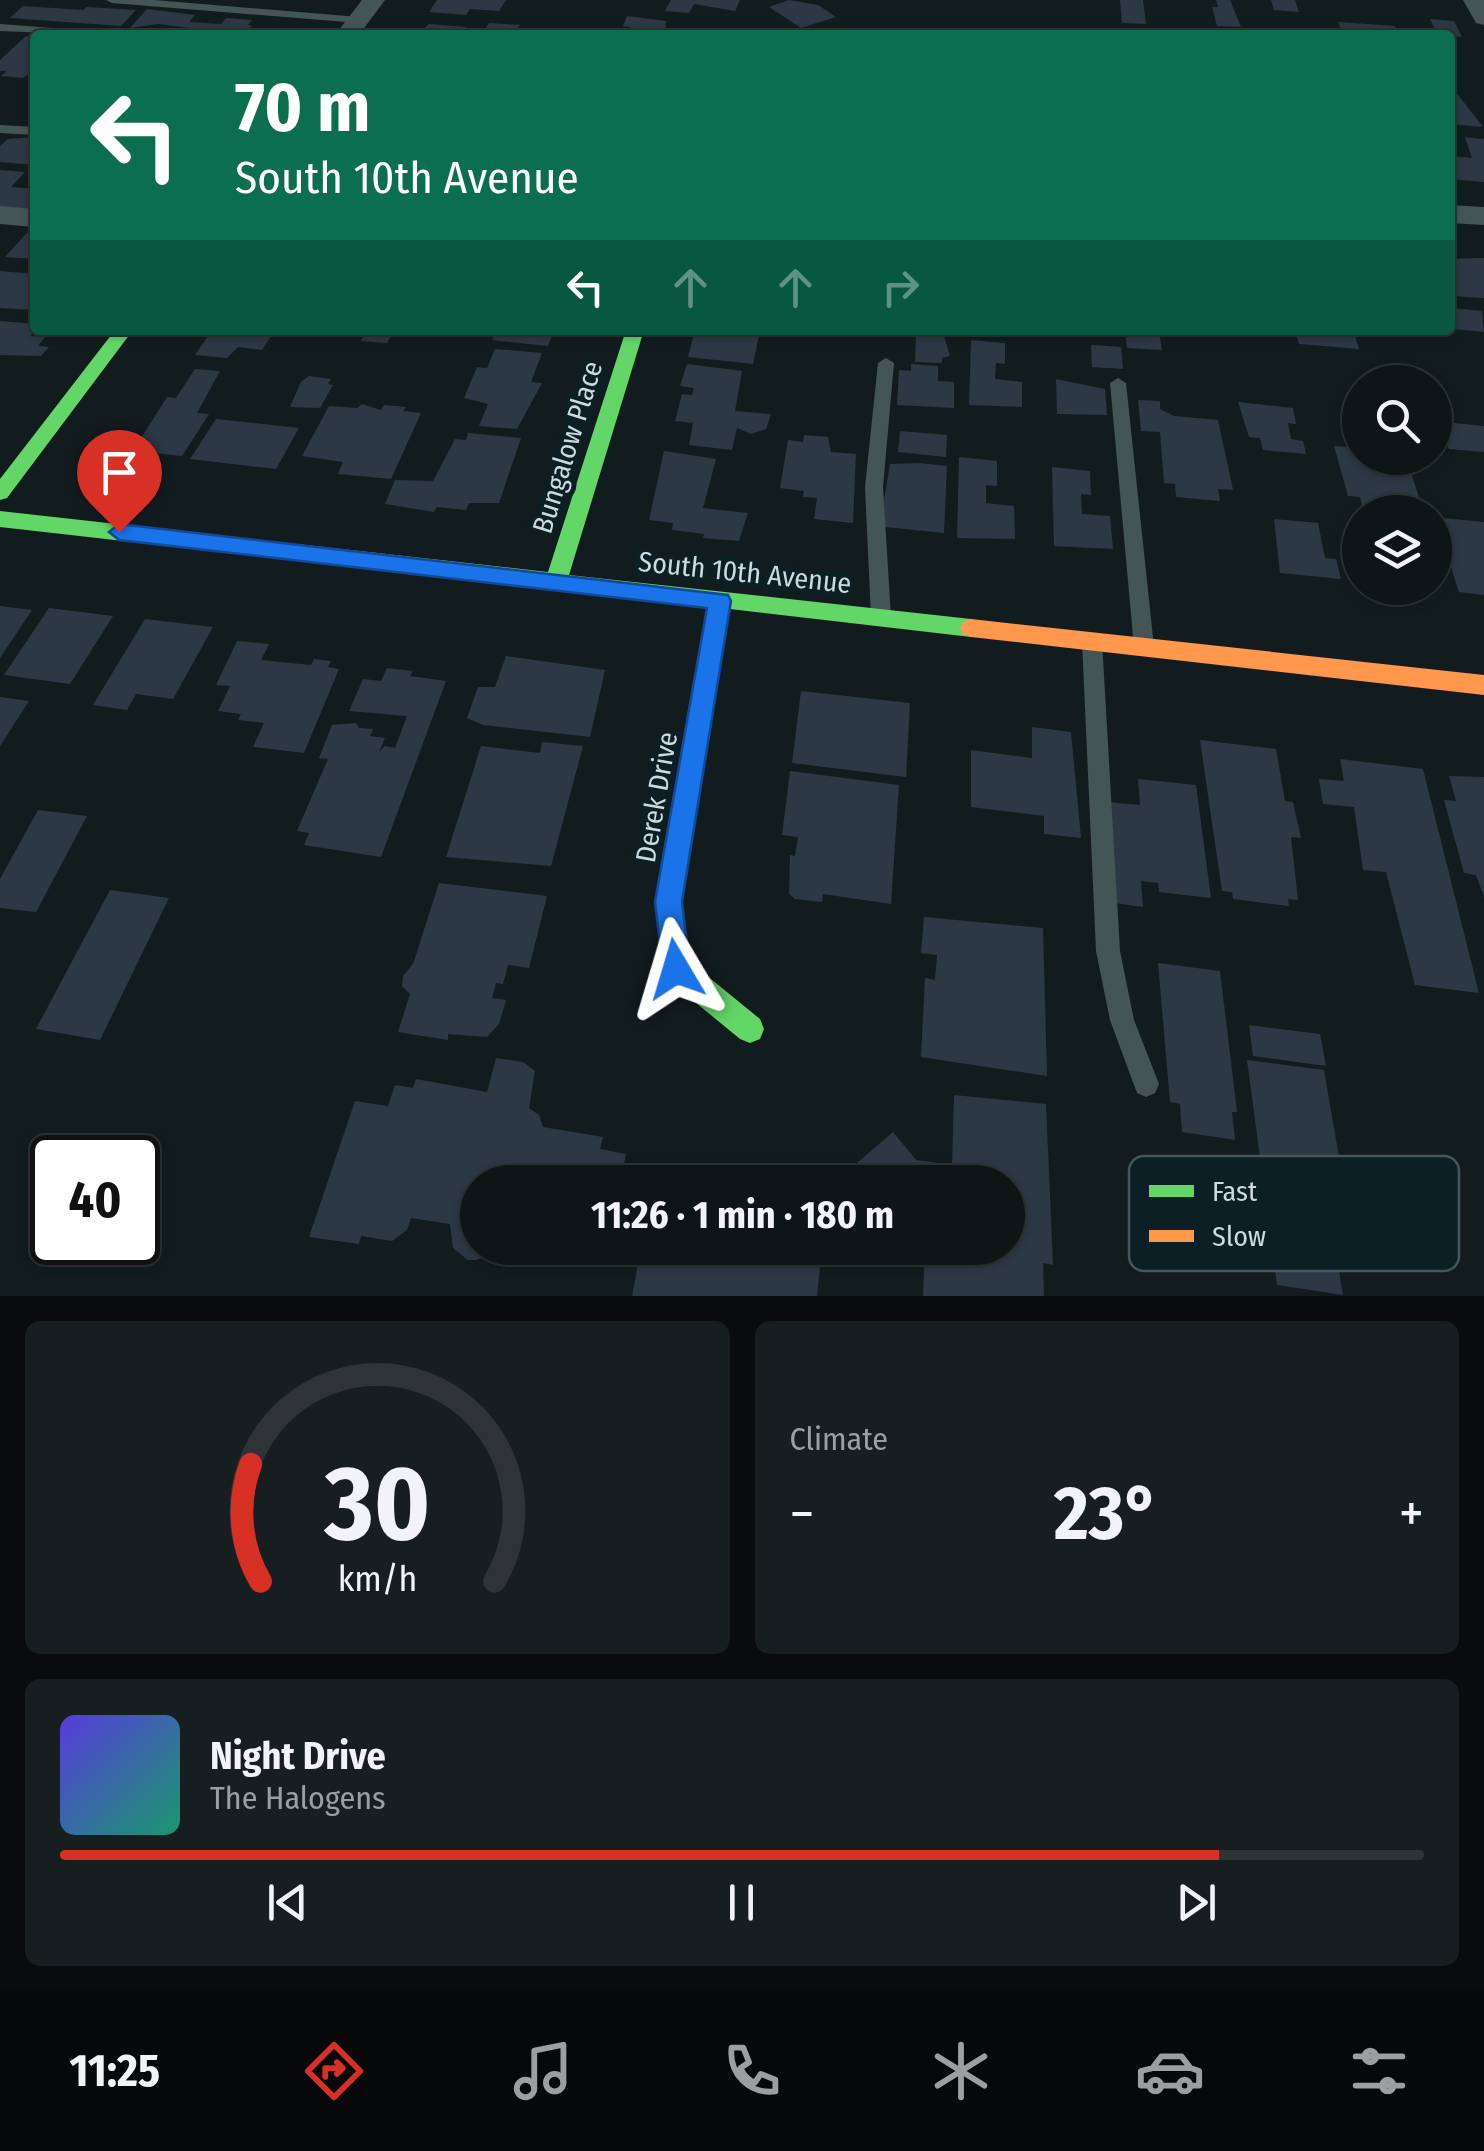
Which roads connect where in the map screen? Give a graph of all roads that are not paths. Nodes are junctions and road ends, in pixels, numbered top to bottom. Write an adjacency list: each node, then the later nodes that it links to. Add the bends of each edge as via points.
1 (112, 0): 5 (lane)
2 (374, 0): 5 (street)
3 (1474, 0): 4 (street)
4 (1484, 18)
5 (353, 27)
6 (0, 28): 7 (lane)
7 (30, 30)
8 (0, 129): 9 (lane)
9 (30, 132)
10 (1455, 214): 12 (street)
11 (0, 215): 13 (street)
12 (1484, 216)
13 (30, 218)
14 (120, 335): 18 (street)
15 (633, 335): 20 (street, Bungalow Place)
16 (886, 363): 22 (lane, via 874,488)
17 (1118, 383): 24 (lane)
18 (0, 493)
19 (0, 519): 20 (street, South 10th Avenue)
20 (556, 581): 21 (street, South 10th Avenue)
21 (720, 601): 22 (street, South 10th Avenue); 26 (street, Derek Drive, via 668,902 676,969)
22 (881, 617): 23 (street, South 10th Avenue)
23 (1092, 641): 24 (street, South 10th Avenue); 27 (lane, via 1108,952 1122,1020)
24 (1144, 647): 25 (street, South 10th Avenue)
25 (1484, 685)
26 (750, 1029)
27 (1146, 1084)

